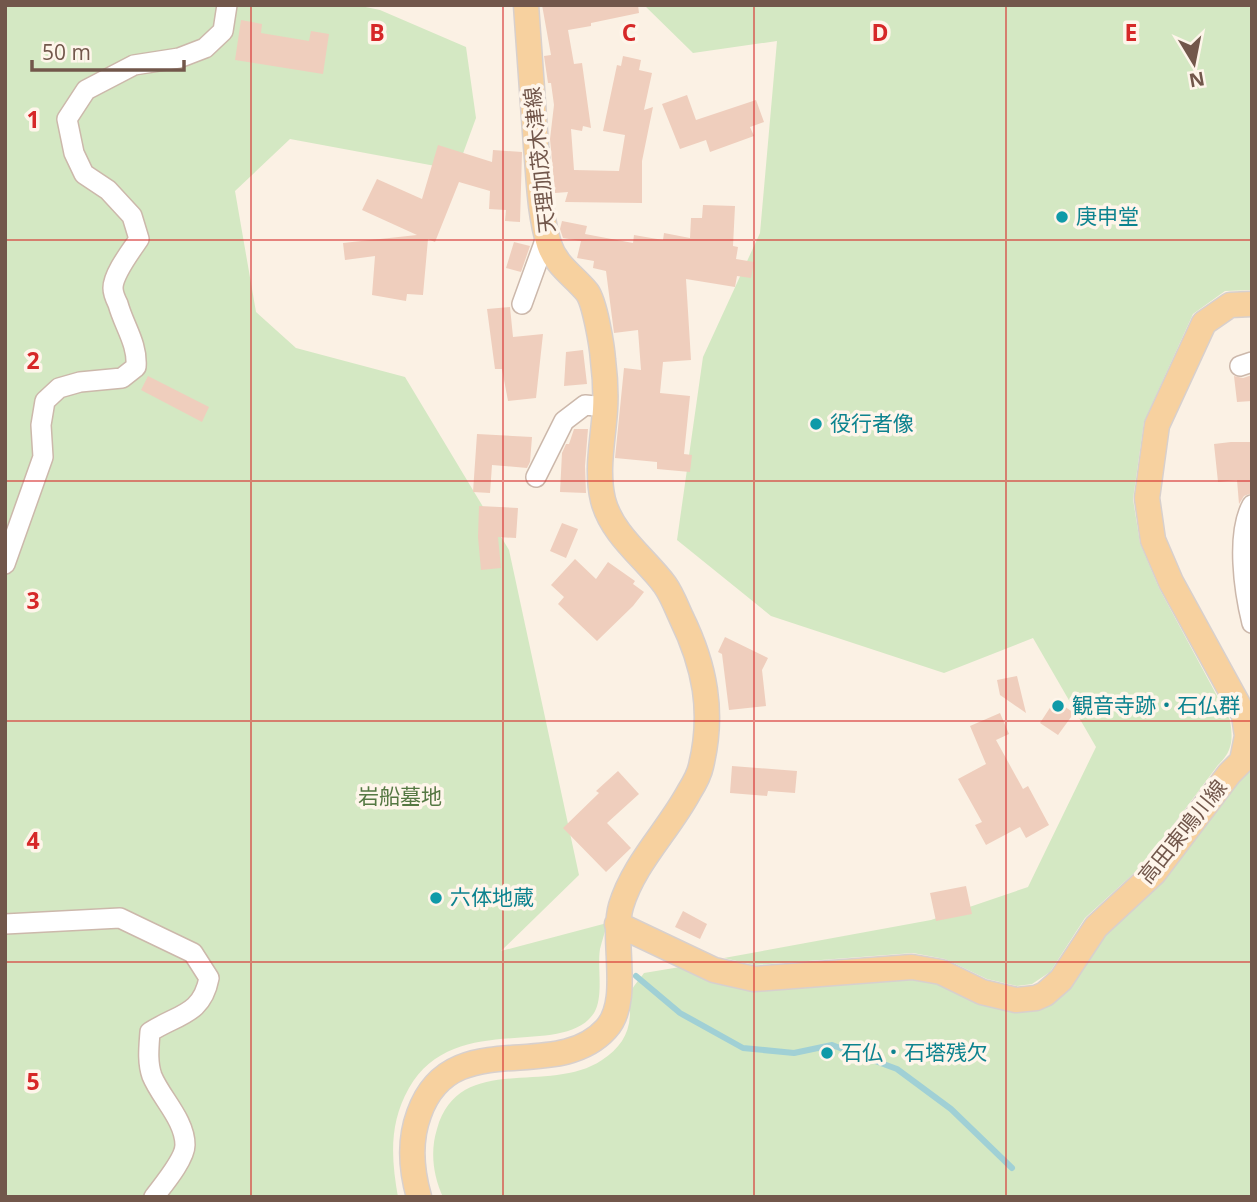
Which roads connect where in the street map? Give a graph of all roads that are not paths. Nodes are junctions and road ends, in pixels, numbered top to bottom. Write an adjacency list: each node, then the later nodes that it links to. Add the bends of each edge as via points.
1 (227, 5): 9 (street, via 223,31 205,48 179,58 134,65 110,77 86,90 67,120 84,174 108,190 132,216 139,239 113,288 133,341 136,367 122,378 59,388 45,401 43,457)
2 (526, 5): 3 (main road, 天理加茂木津線)
3 (547, 235): 5 (street); 6 (main road, 天理加茂木津線, via 555,260 590,295 603,360)
4 (1252, 303): 11 (main road, 高田東鳴川線, via 1230,305 1204,323 1157,425 1147,498 1153,540 1171,582 1244,715)
5 (522, 304)
6 (606, 407): 7 (street, via 585,405 564,421); 13 (main road, 天理加茂木津線, via 598,474 604,504 620,533 667,587 692,641 707,693 708,734 700,772 679,811 631,878)
7 (536, 477)
8 (1251, 506): 10 (street, via 1242,555)
9 (5, 564)
10 (1252, 623)
11 (1247, 762): 13 (main road, 高田東鳴川線, via 1229,774 1154,873 1096,927 1054,988 1036,998 1016,1000 982,992 941,972 912,967 754,979 714,970)
12 (5, 924): 14 (street, via 120,918 193,953 209,978 201,1002 150,1032 151,1074 181,1127 185,1147)
13 (617, 924): 15 (main road, 天理加茂木津線, via 620,953 613,1020 600,1035 572,1051 468,1063 448,1074 429,1093 416,1120 412,1167)
14 (154, 1197)
15 (419, 1197)

